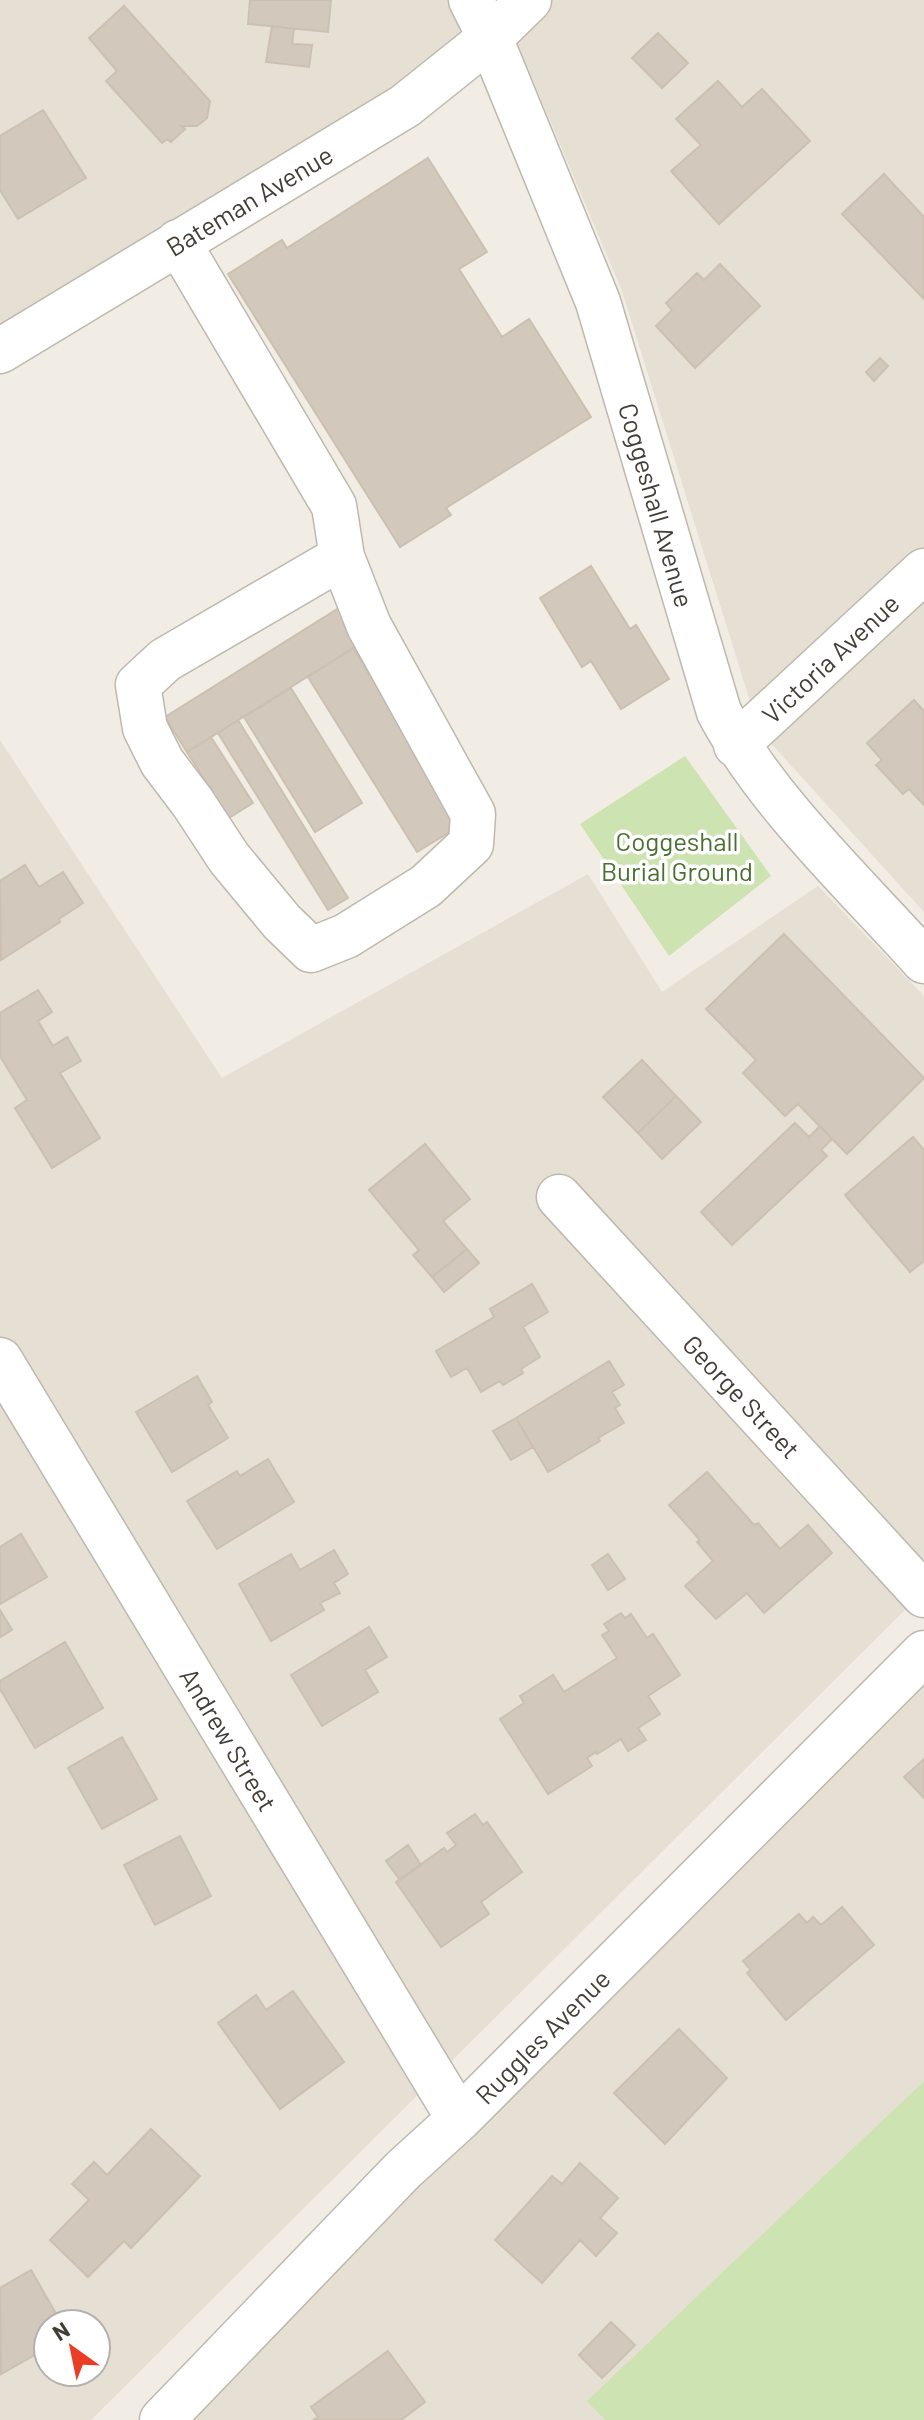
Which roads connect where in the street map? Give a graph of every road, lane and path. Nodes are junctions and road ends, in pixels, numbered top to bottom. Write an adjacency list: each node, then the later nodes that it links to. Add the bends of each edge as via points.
1 (529, 0): 2 (street, Bateman Avenue)
2 (480, 19): 3 (street, Bateman Avenue, via 405,106); 7 (street, Coggeshall Avenue, via 598,302 705,671)
3 (178, 242): 4 (street, Bateman Avenue); 5 (street, via 334,506)
4 (0, 351)
5 (342, 557): 5 (street, via 369,626 473,814 471,844 426,886 346,936 311,950 229,858 162,762 145,728 138,685 165,660)
6 (924, 571): 7 (street, Victoria Avenue)
7 (736, 745): 8 (street, Coggeshall Avenue)
8 (924, 961)
9 (559, 1197): 11 (street, George Street)
10 (0, 1360): 13 (street, Andrew Street)
11 (924, 1595)
12 (924, 1653): 13 (street, Ruggles Avenue)
13 (459, 2119): 14 (street, Ruggles Avenue, via 403,2170)
14 (162, 2420)

